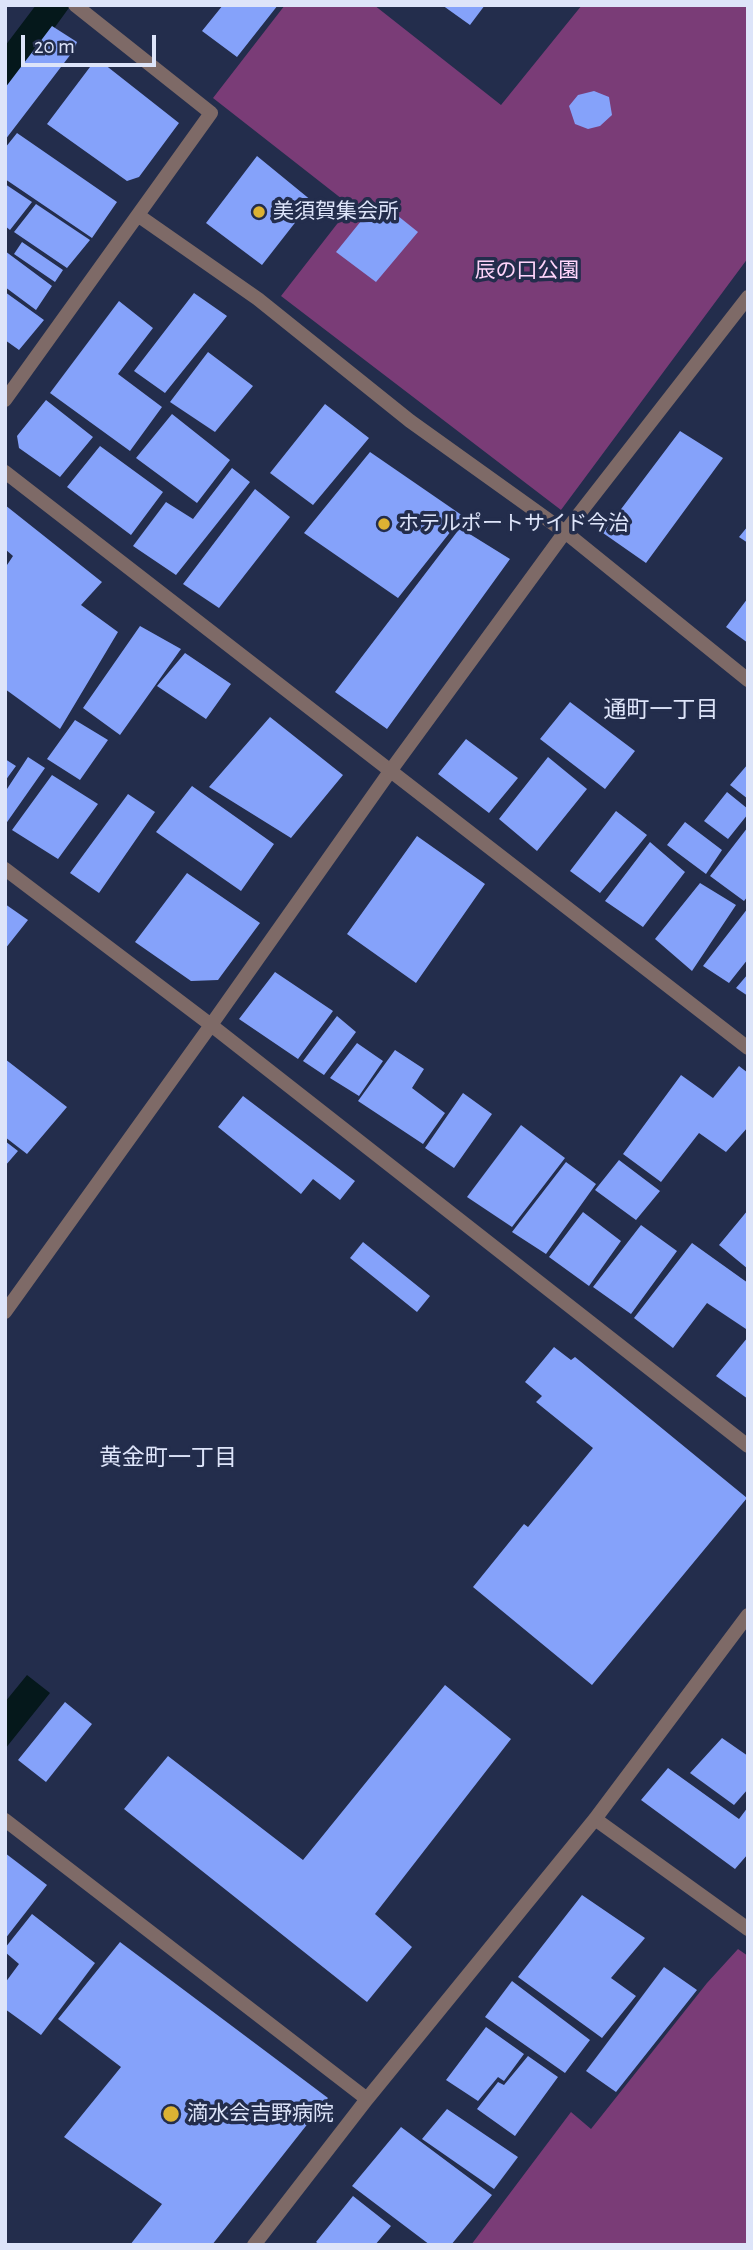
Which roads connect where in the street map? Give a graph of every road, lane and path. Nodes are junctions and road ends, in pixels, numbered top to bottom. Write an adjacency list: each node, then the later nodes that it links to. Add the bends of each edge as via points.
1 (75, 5): 2 (street, via 211,113)
2 (139, 216): 4 (street); 6 (street, via 258,299 410,421)
3 (746, 304): 6 (street)
4 (5, 400)
5 (5, 472): 8 (street)
6 (565, 532): 7 (street); 8 (street)
7 (748, 680)
8 (391, 770): 10 (street); 11 (street)
9 (5, 869): 10 (street)
10 (211, 1026): 12 (street); 13 (street)
11 (748, 1048)
12 (5, 1312)
13 (748, 1446)
14 (748, 1615): 15 (street)
15 (595, 1818): 17 (street); 18 (street)
16 (5, 1820): 18 (street)
17 (748, 1929)
18 (367, 2099): 19 (street)
19 (254, 2245)

